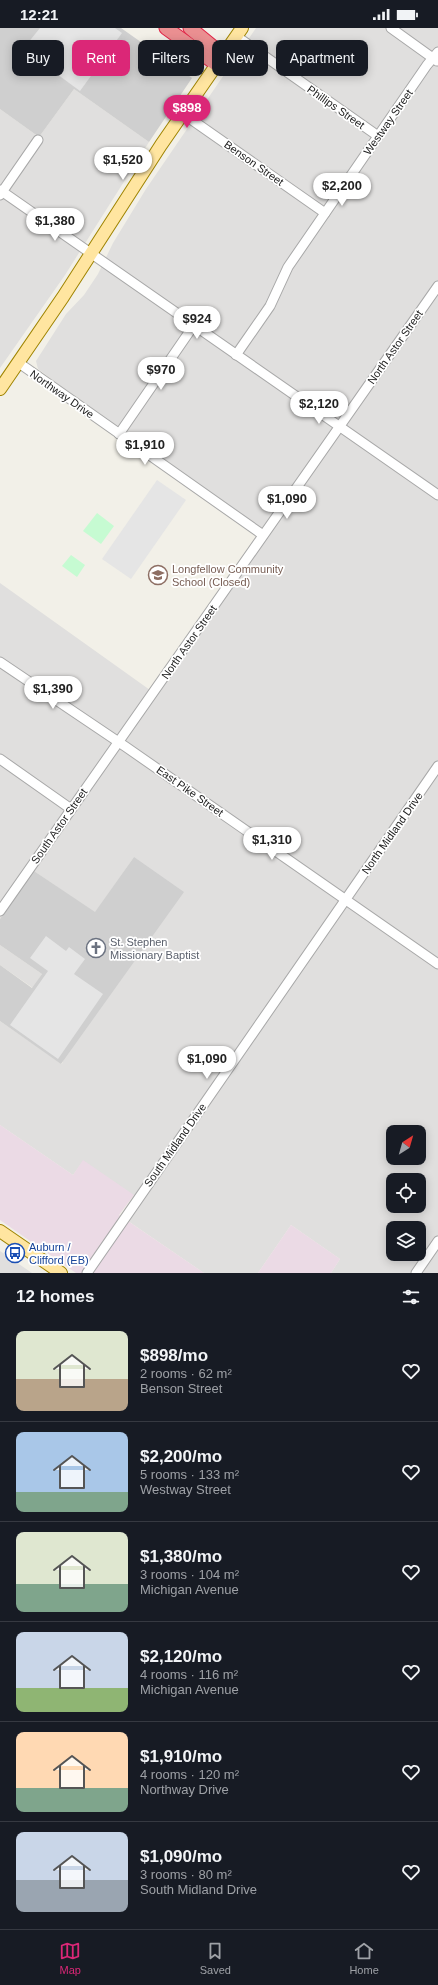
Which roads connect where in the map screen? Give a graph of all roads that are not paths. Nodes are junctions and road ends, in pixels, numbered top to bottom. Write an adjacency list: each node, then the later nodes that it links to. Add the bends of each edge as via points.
1 (166, 28): 6 (highway)
2 (190, 28): 5 (highway)
3 (391, 28): 7 (street)
4 (239, 32): 10 (street, Phillips Street)
5 (212, 52)
6 (212, 56)
7 (436, 57): 10 (street, Westway Street)
8 (212, 70): 9 (main road)
9 (182, 113): 13 (street, Benson Street); 14 (main road)
10 (378, 136): 13 (street, Westway Street)
11 (38, 140): 12 (street)
12 (1, 192): 14 (street)
13 (325, 213): 17 (street, Westway Street, via 288,267 270,306)
14 (92, 254): 16 (street); 18 (main road)
15 (438, 286): 20 (street, North Astor Street)
16 (194, 325): 17 (street); 21 (street)
17 (236, 355): 20 (street)
18 (19, 363): 19 (main road); 21 (street, Northway Drive)
19 (0, 389)
20 (340, 426): 22 (street); 23 (street, North Astor Street)
21 (119, 434): 23 (street, Northway Drive)
22 (438, 495)
23 (263, 535): 25 (street, North Astor Street)
24 (0, 662): 25 (street, East Pike Street)
25 (118, 742): 28 (street, South Astor Street); 29 (street, East Pike Street)
26 (0, 759): 28 (street)
27 (438, 766): 29 (street, North Midland Drive)
28 (71, 809): 30 (street, South Astor Street)
29 (346, 900): 31 (street, East Pike Street); 35 (street, South Midland Drive)
30 (0, 911)
31 (438, 964)
32 (0, 1230): 34 (main road)
33 (438, 1241): 36 (street)
34 (61, 1273)
35 (86, 1273)
36 (416, 1273)

